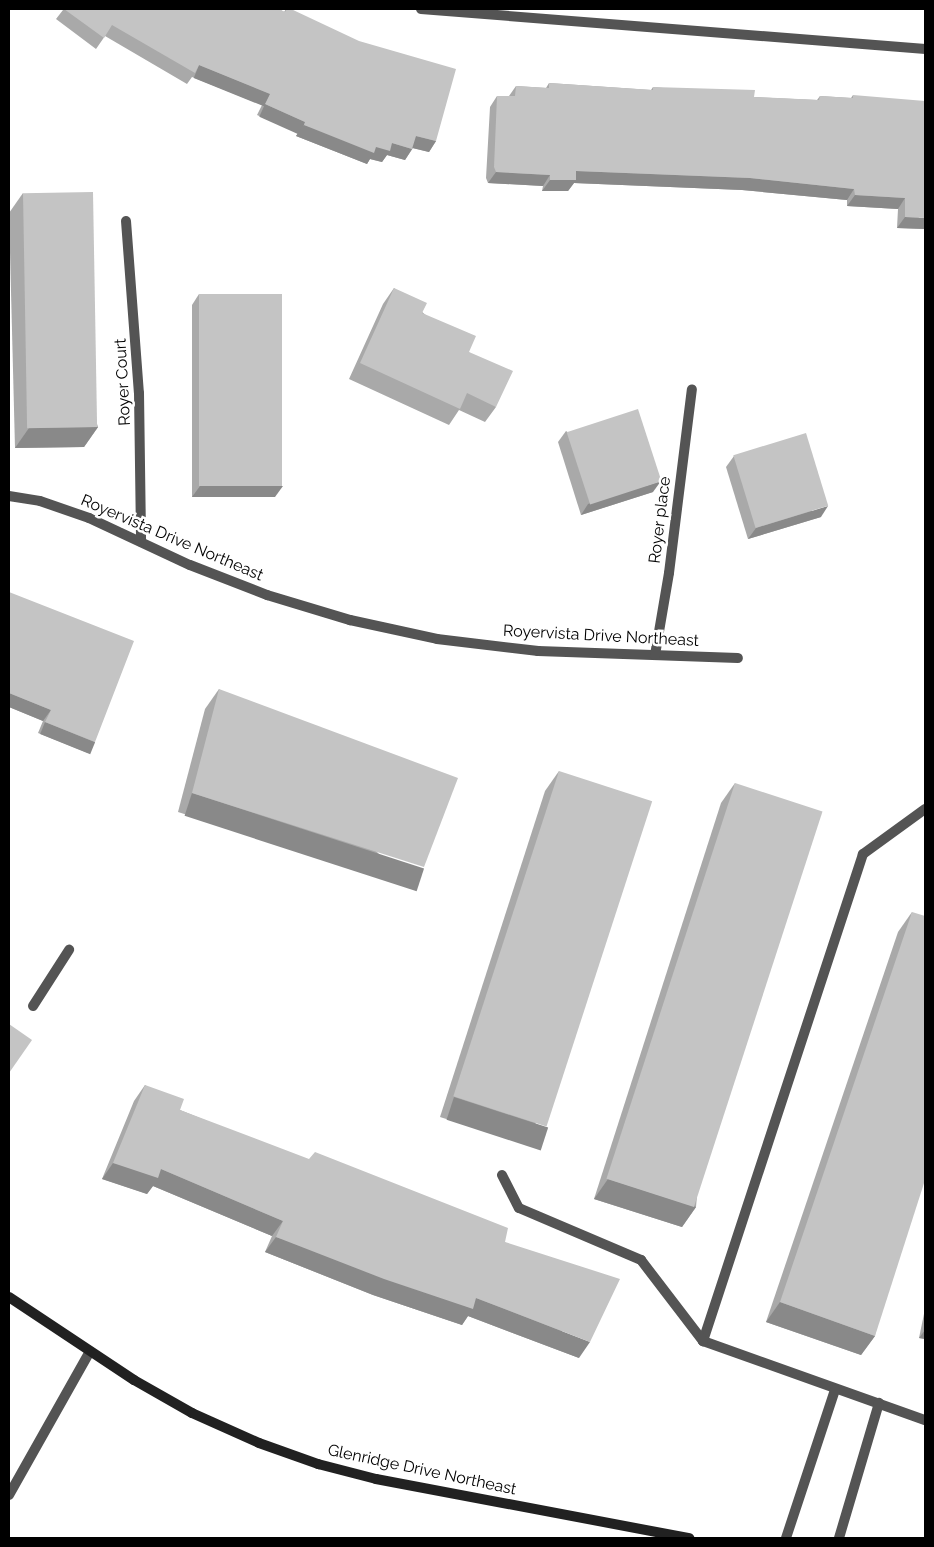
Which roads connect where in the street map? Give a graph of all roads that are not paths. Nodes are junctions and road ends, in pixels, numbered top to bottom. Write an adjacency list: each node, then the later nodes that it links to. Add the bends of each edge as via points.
1 (422, 9): 2 (street)
2 (925, 49)
3 (126, 220): 6 (street, Royer Court, via 140,393)
4 (692, 389): 7 (street, Royer place, via 669,573)
5 (9, 496): 6 (street, Royervista Drive Northeast, via 40,501 89,518)
6 (141, 542): 7 (street, Royervista Drive Northeast, via 267,595 350,620 437,639 538,651)
7 (655, 655): 8 (street, Royervista Drive Northeast)
8 (738, 658)
9 (925, 809): 14 (street, via 863,854)
10 (69, 950): 11 (street)
11 (33, 1006)
12 (502, 1176): 14 (street, via 519,1208 641,1260)
13 (9, 1297): 15 (main road, Glenridge Drive Northeast)
14 (703, 1341): 16 (street)
15 (90, 1351): 19 (street); 20 (main road, Glenridge Drive Northeast, via 192,1413 259,1443 318,1464 376,1479)
16 (835, 1390): 17 (street); 21 (street)
17 (879, 1403): 18 (street); 22 (street)
18 (925, 1420)
19 (9, 1495)
20 (689, 1538)
21 (786, 1538)
22 (839, 1538)

